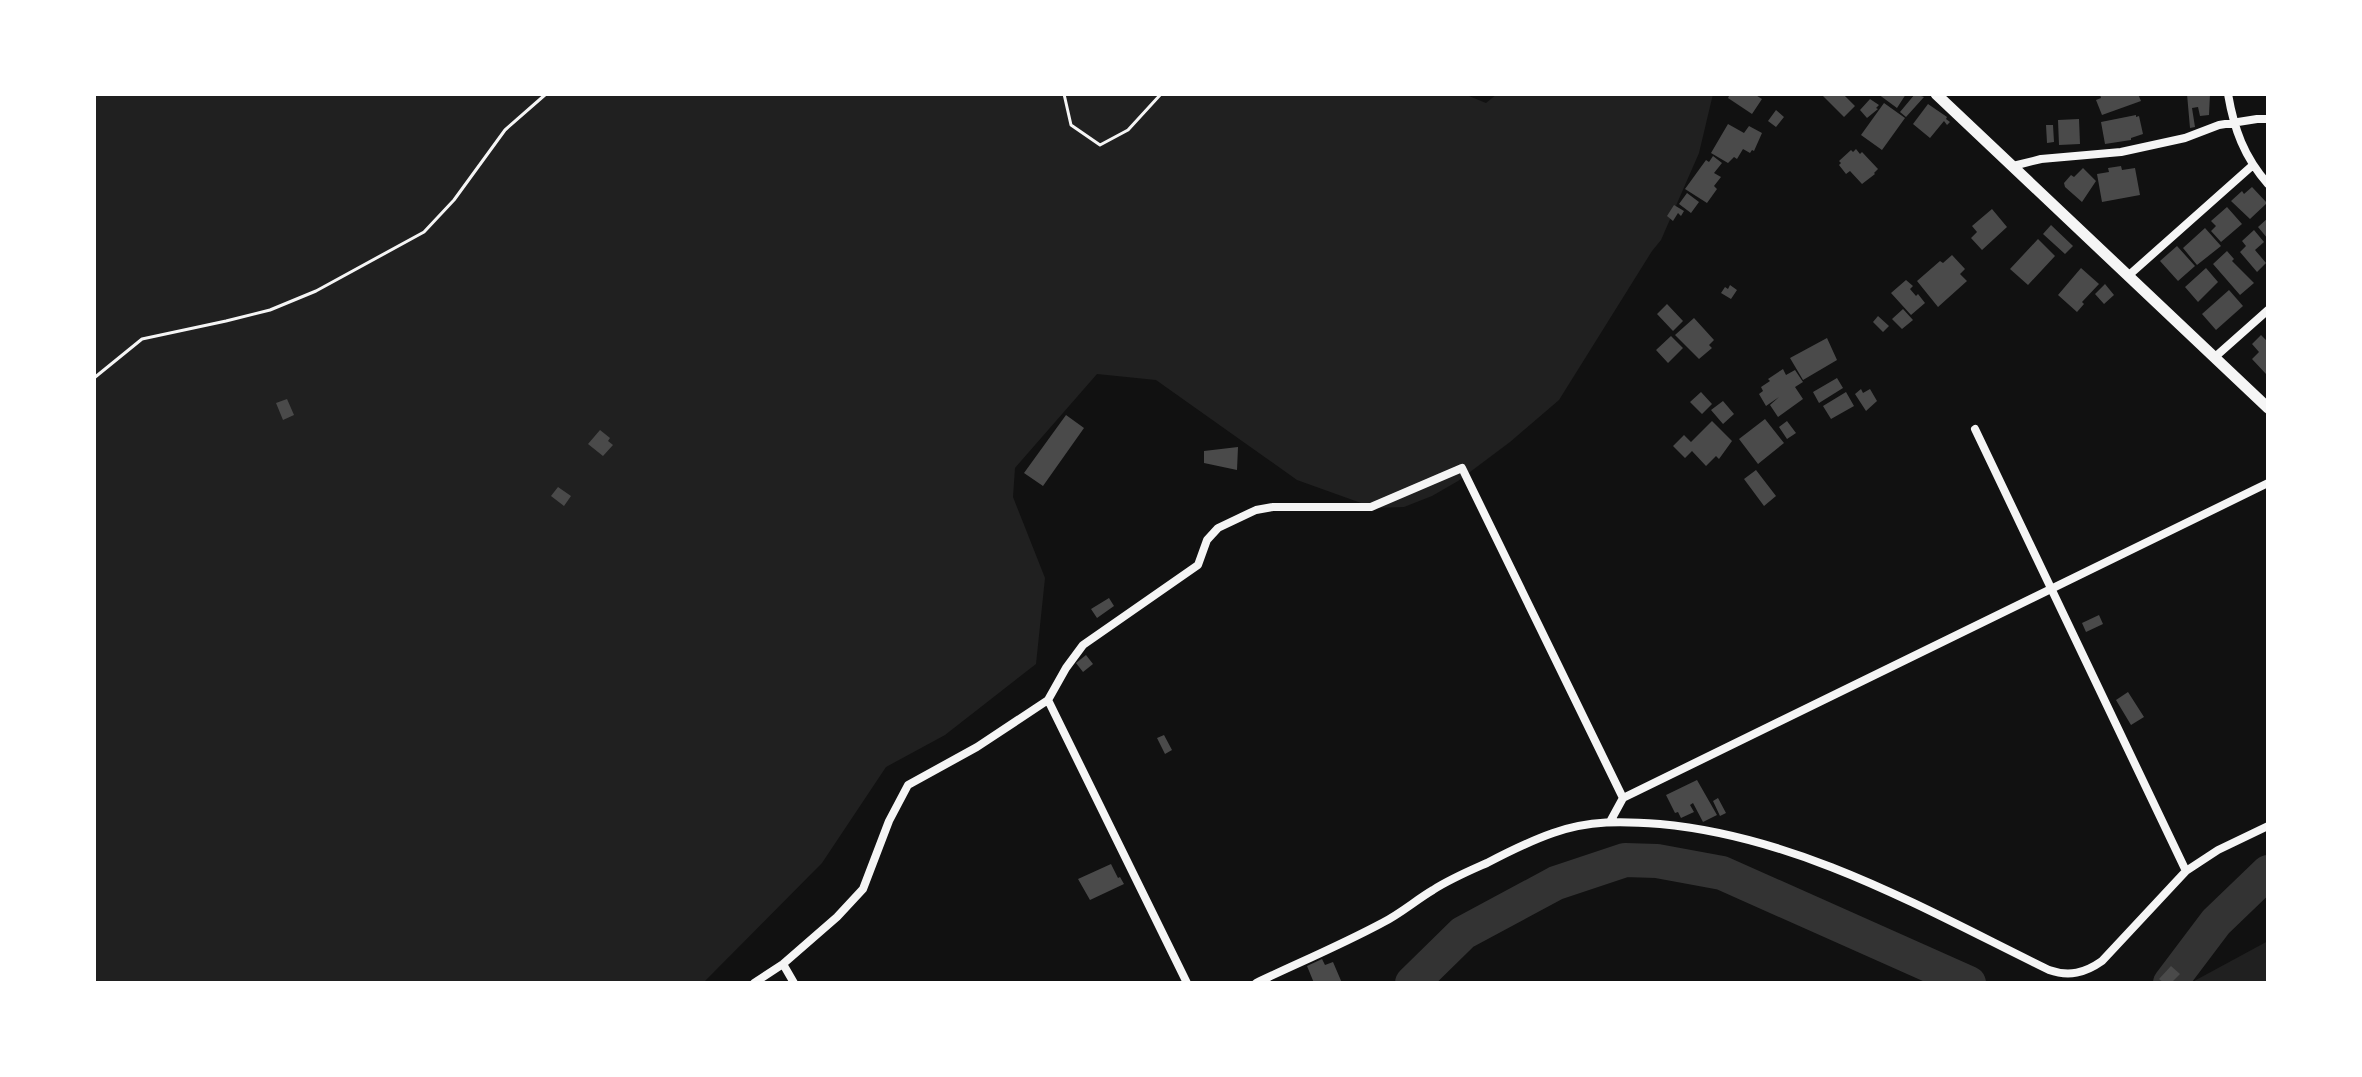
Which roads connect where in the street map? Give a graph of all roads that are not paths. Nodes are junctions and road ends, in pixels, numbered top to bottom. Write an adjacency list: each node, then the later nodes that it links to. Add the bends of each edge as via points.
1 (1936, 94): 6 (main road)
2 (2228, 94): 4 (street)
3 (2268, 119): 4 (street)
4 (2233, 123): 5 (street); 6 (street, via 2135,149)
5 (2253, 165): 7 (street); 8 (street)
6 (2013, 166): 8 (main road)
7 (2268, 184)
8 (2128, 276): 10 (main road)
9 (2268, 310): 10 (street)
10 (2215, 357): 11 (main road)
11 (2268, 408)
12 (1975, 429): 14 (street)
13 (2268, 483): 14 (street)
14 (2051, 588): 16 (street); 19 (street)
15 (1048, 700): 16 (street, via 1083,645 1198,565 1218,528 1256,510 1371,507 1462,468); 20 (street, via 908,785 863,889); 23 (street)
16 (1623, 798): 17 (street)
17 (1611, 820): 19 (street, via 1723,833 1799,854 2061,973 2084,972 2102,961); 24 (street, via 1552,833 1516,849 1435,888 1385,922)
18 (2268, 826): 19 (street)
19 (2186, 871)
20 (783, 964): 21 (street); 22 (street)
21 (754, 983)
22 (794, 983)
23 (1187, 983)
24 (1256, 983)

